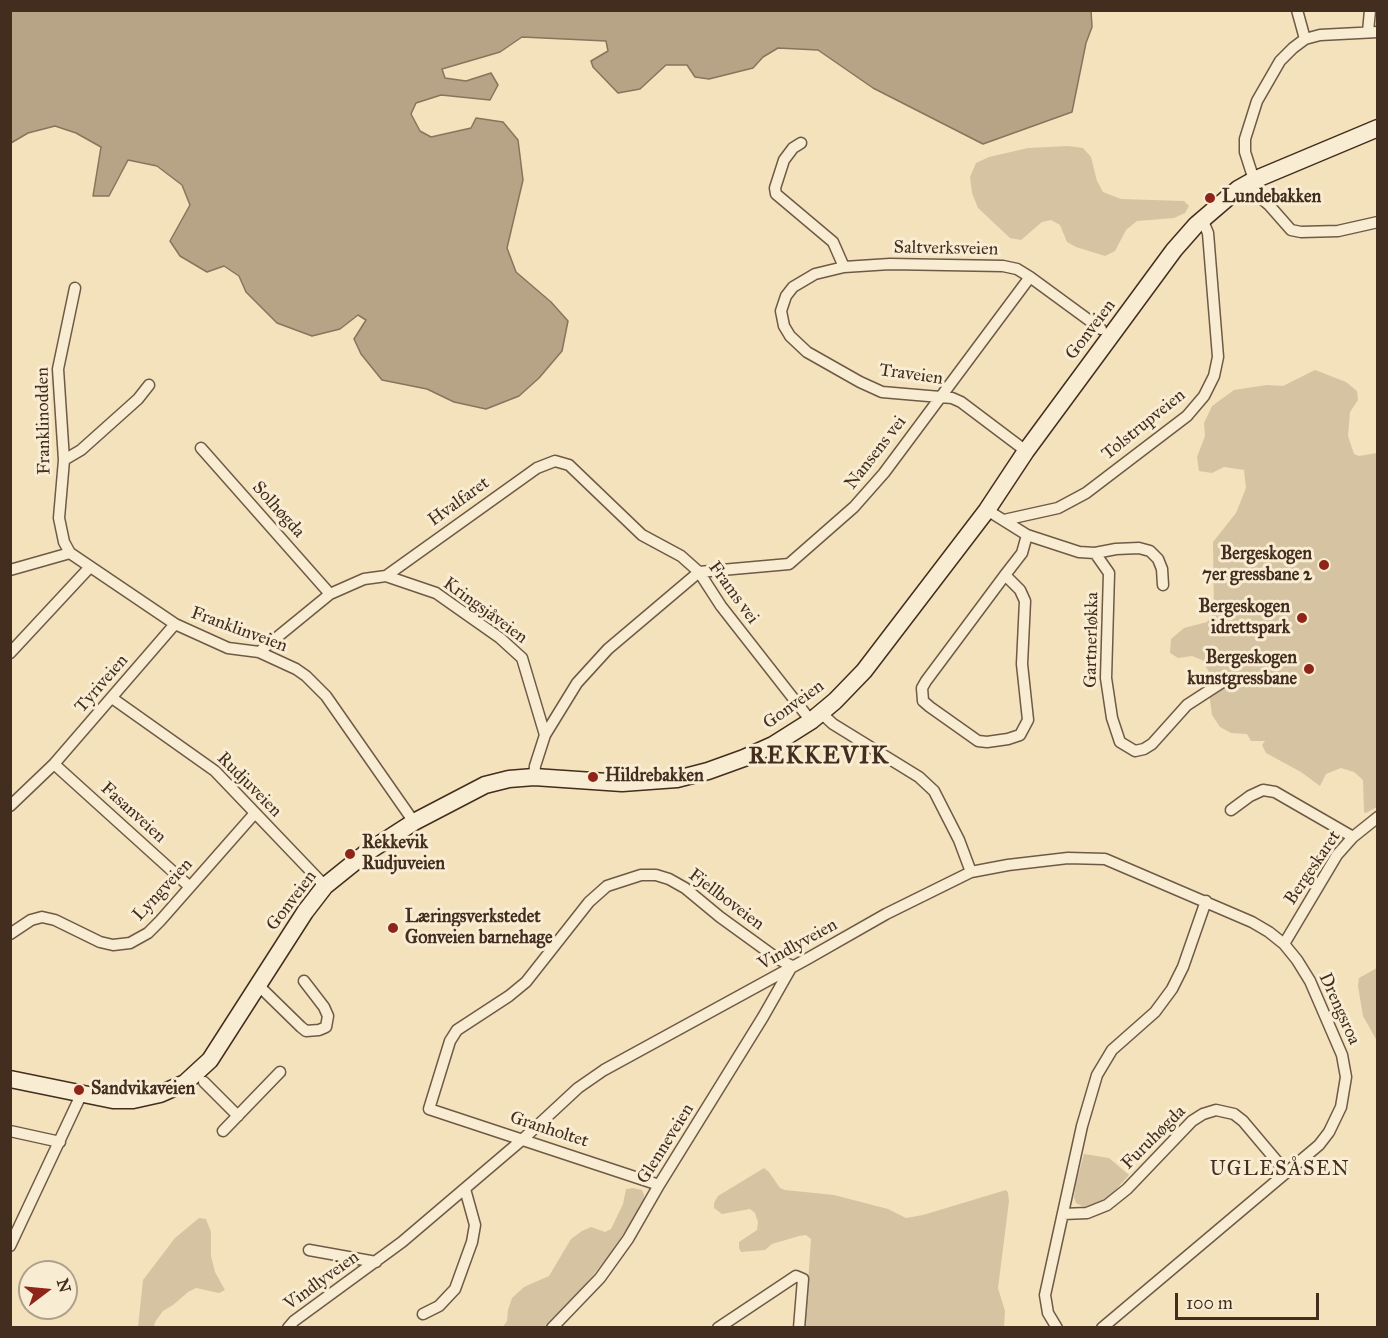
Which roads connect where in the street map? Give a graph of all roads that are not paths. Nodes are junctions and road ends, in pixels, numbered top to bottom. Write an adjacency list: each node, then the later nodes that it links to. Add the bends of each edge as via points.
1 (1297, 10): 4 (street)
2 (1370, 10): 3 (street)
3 (1373, 32): 4 (street)
4 (1305, 39): 7 (street, via 1280,61 1257,101 1245,139)
5 (1377, 128): 7 (street, Gonveien)
6 (801, 142): 10 (street, via 784,160 776,194 833,242)
7 (1249, 182): 8 (street, Gonveien); 9 (street, via 1291,230 1338,231)
8 (1202, 219): 18 (street, Gonveien, via 1174,250); 22 (street, Tolstrupveien, via 1208,233 1218,357 1204,396 1187,416 1086,493 1058,508)
9 (1377, 222)
10 (844, 267): 11 (street, Saltverksveien, via 1003,266); 13 (street, Saltverksveien, via 815,274 789,291)
11 (1029, 277): 14 (street, Saltverksveien); 16 (street, Nansens vei)
12 (75, 288): 19 (street, Franklinodden, via 58,369)
13 (783, 302): 16 (street, Traveien, via 784,326 807,352 882,392)
14 (1101, 329)
15 (149, 385): 19 (street, via 98,435)
16 (940, 397): 18 (street, Traveien, via 962,402); 28 (street, Nansens vei, via 854,507 789,564)
17 (201, 448): 32 (street, Solhøgda)
18 (1026, 451): 21 (street, Gonveien)
19 (64, 460): 24 (street, Franklinodden, via 59,518)
20 (555, 461): 28 (street, Frams vei, via 569,465 642,535 681,556); 30 (street, Hvalfaret, via 516,481)
21 (987, 510): 22 (street); 38 (street, Gonveien, via 864,671)
22 (1004, 520): 23 (street)
23 (1027, 535): 25 (street, via 1079,552); 29 (street, via 1022,553)
24 (70, 553): 26 (street, Franklinveien); 27 (street)
25 (1095, 553): 31 (street, via 1139,548 1150,551 1162,568); 36 (street, Gartnerløkka, via 1109,573 1107,691 1120,742 1135,750 1144,749 1187,705)
26 (90, 567): 33 (street, Franklinveien); 35 (street)
27 (10, 570)
28 (699, 572): 38 (street, Frams vei, via 721,606); 39 (street, via 609,649 577,683)
29 (1005, 575): 29 (street, via 922,688 923,700 930,707 978,741 1020,735 1028,720 1022,664 1025,600)
30 (386, 576): 32 (street, Kringsjåveien, via 364,579); 39 (street, Kringsjåveien, via 436,592 522,658)
31 (1163, 585)
32 (330, 594): 34 (street, Kringsjåveien)
33 (175, 624): 34 (street, Franklinveien, via 228,648); 37 (street, Tyriveien)
34 (259, 652): 46 (street, Franklinveien, via 296,669 318,686)
35 (10, 653)
36 (1224, 681)
37 (112, 698): 40 (street, Tyriveien); 44 (street, Rudjuveien, via 215,771)
38 (816, 717): 41 (street, Gonveien, via 773,745 744,758 677,779 604,783); 48 (street, via 919,777 934,791)
39 (545, 735): 41 (street)
40 (54, 764): 42 (street); 50 (street, Fasanveien)
41 (534, 777): 46 (street, Gonveien, via 485,785)
42 (10, 806)
43 (1231, 810): 47 (street, via 1263,790 1275,792)
44 (255, 813): 49 (street, Rudjuveien); 50 (street, Lyngveien)
45 (1377, 817): 47 (street, Bergeskaret)
46 (414, 822): 49 (street, Gonveien)
47 (1353, 837): 53 (street, Bergeskaret, via 1337,855)
48 (971, 872): 51 (street, Drengsroa, via 1068,858 1104,859); 54 (street, Vindlyveien)
49 (325, 886): 56 (street, Gonveien)
50 (190, 887): 52 (street, Lyngveien, via 148,933 130,943 100,942 42,917)
51 (1206, 901): 53 (street, Drengsroa, via 1261,927); 70 (street, via 1172,989 1155,1012 1112,1050 1097,1075)
52 (10, 934)
53 (1284, 944): 67 (street, Drengsroa, via 1314,991 1337,1041 1346,1077 1341,1107 1329,1132 1312,1152)
54 (792, 966): 61 (street, Fjellboveien, via 669,879 641,875 622,880 607,886 589,902 526,982 457,1030); 65 (street, Vindlyveien, via 604,1070 578,1088); 68 (street, Glenneveien)
55 (304, 981): 56 (street, via 328,1016 326,1027 319,1030 306,1031)
56 (258, 985): 60 (street, Gonveien, via 210,1060 185,1083 133,1100)
57 (280, 1072): 62 (street)
58 (10, 1079): 60 (street, Gonveien)
59 (204, 1082): 62 (street)
60 (81, 1095): 66 (street)
61 (429, 1109): 65 (street, Granholtet)
62 (238, 1116): 64 (street)
63 (10, 1131): 66 (street)
64 (223, 1131)
65 (524, 1139): 68 (street, Granholtet); 69 (street, Vindlyveien)
66 (60, 1142): 71 (street)
67 (1286, 1172): 70 (street, Furuhøgda, via 1243,1121 1234,1114 1216,1110 1192,1121 1107,1205 1087,1213); 80 (street, Drengsroa)
68 (659, 1185): 76 (street, Glenneveien, via 605,1270)
69 (465, 1189): 73 (street, Vindlyveien); 74 (street, via 475,1225 472,1242 455,1289 439,1306)
70 (1063, 1214): 79 (street, via 1045,1295 1048,1313)
71 (10, 1246)
72 (309, 1250): 73 (street, Vindlyveien)
73 (376, 1262): 75 (street, Vindlyveien)
74 (423, 1314)
75 (288, 1328)
76 (552, 1328)
77 (718, 1328): 78 (street, via 796,1275 803,1279)
78 (799, 1328)
79 (1058, 1328)
80 (1102, 1328)

